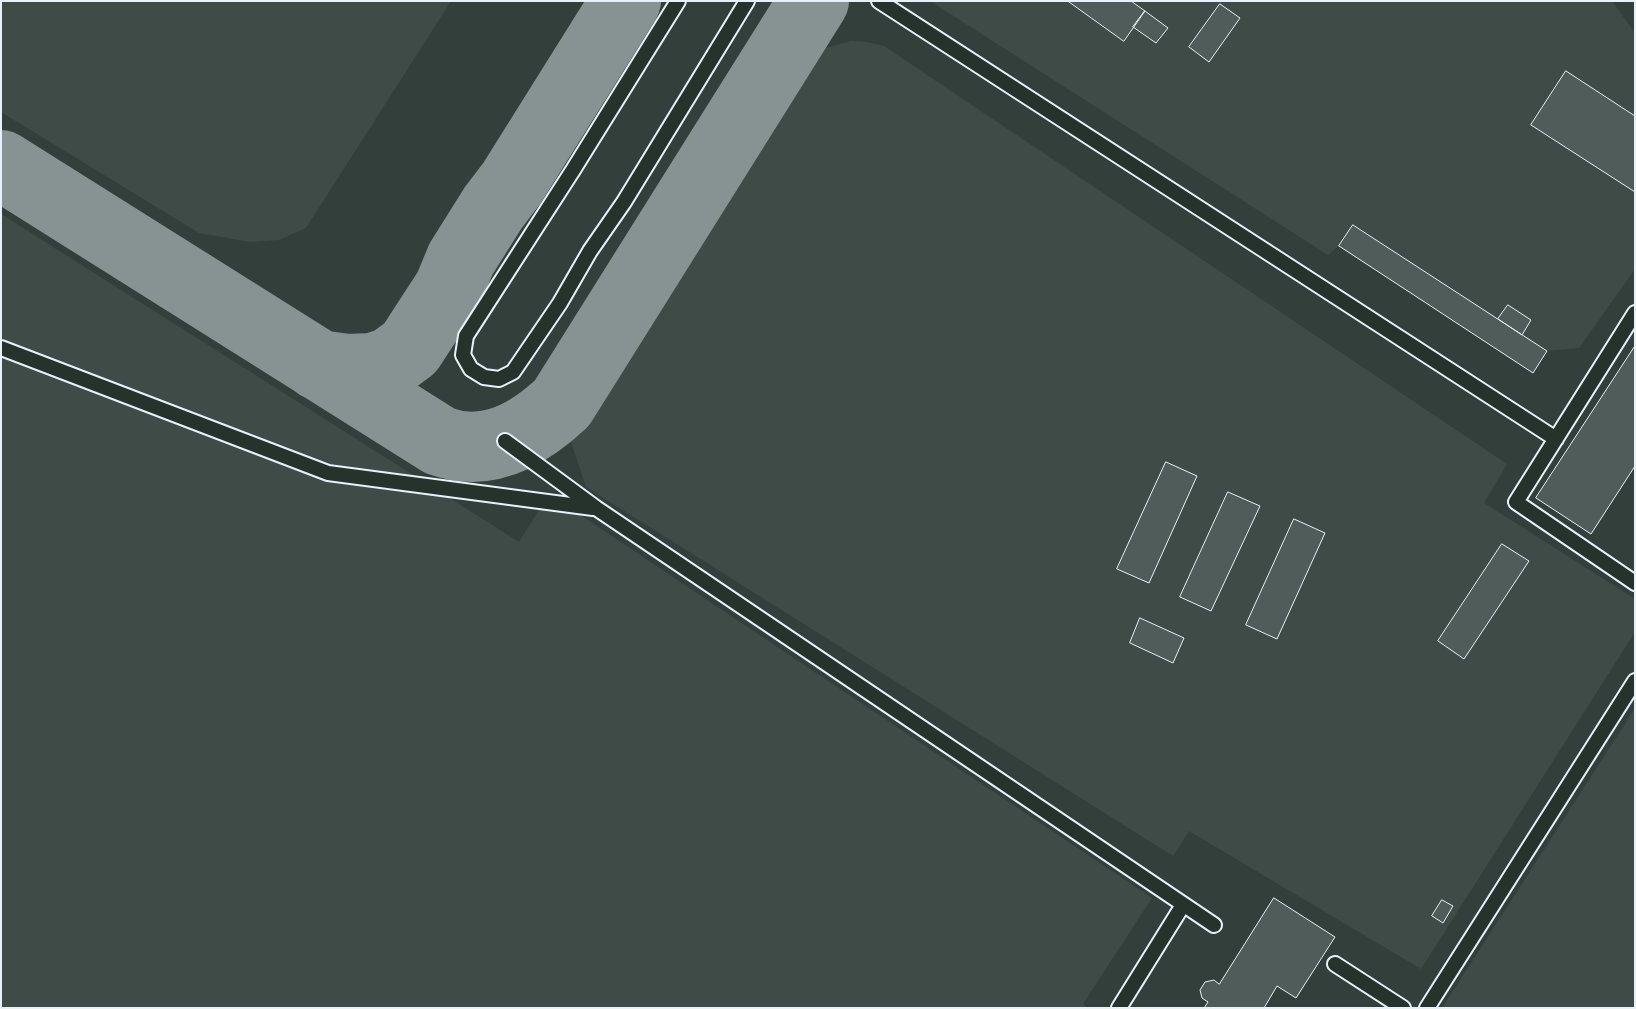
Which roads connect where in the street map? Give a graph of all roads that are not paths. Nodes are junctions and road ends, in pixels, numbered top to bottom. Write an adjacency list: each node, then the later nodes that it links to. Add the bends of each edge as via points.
1 (678, 1): 2 (lane, via 466,336 463,355 471,369 484,377 499,379 513,372 526,354)
2 (747, 1)
3 (879, 1): 6 (lane)
4 (1635, 313): 6 (lane)
5 (1, 348): 8 (lane, via 328,473)
6 (1556, 439): 9 (lane, via 1516,502)
7 (505, 441): 8 (lane)
8 (596, 508): 11 (lane)
9 (1635, 583)
10 (1635, 681): 16 (lane)
11 (1183, 905): 12 (lane); 14 (lane)
12 (1214, 925)
13 (1335, 964): 15 (lane)
14 (1119, 1008)
15 (1403, 1008)
16 (1427, 1008)

